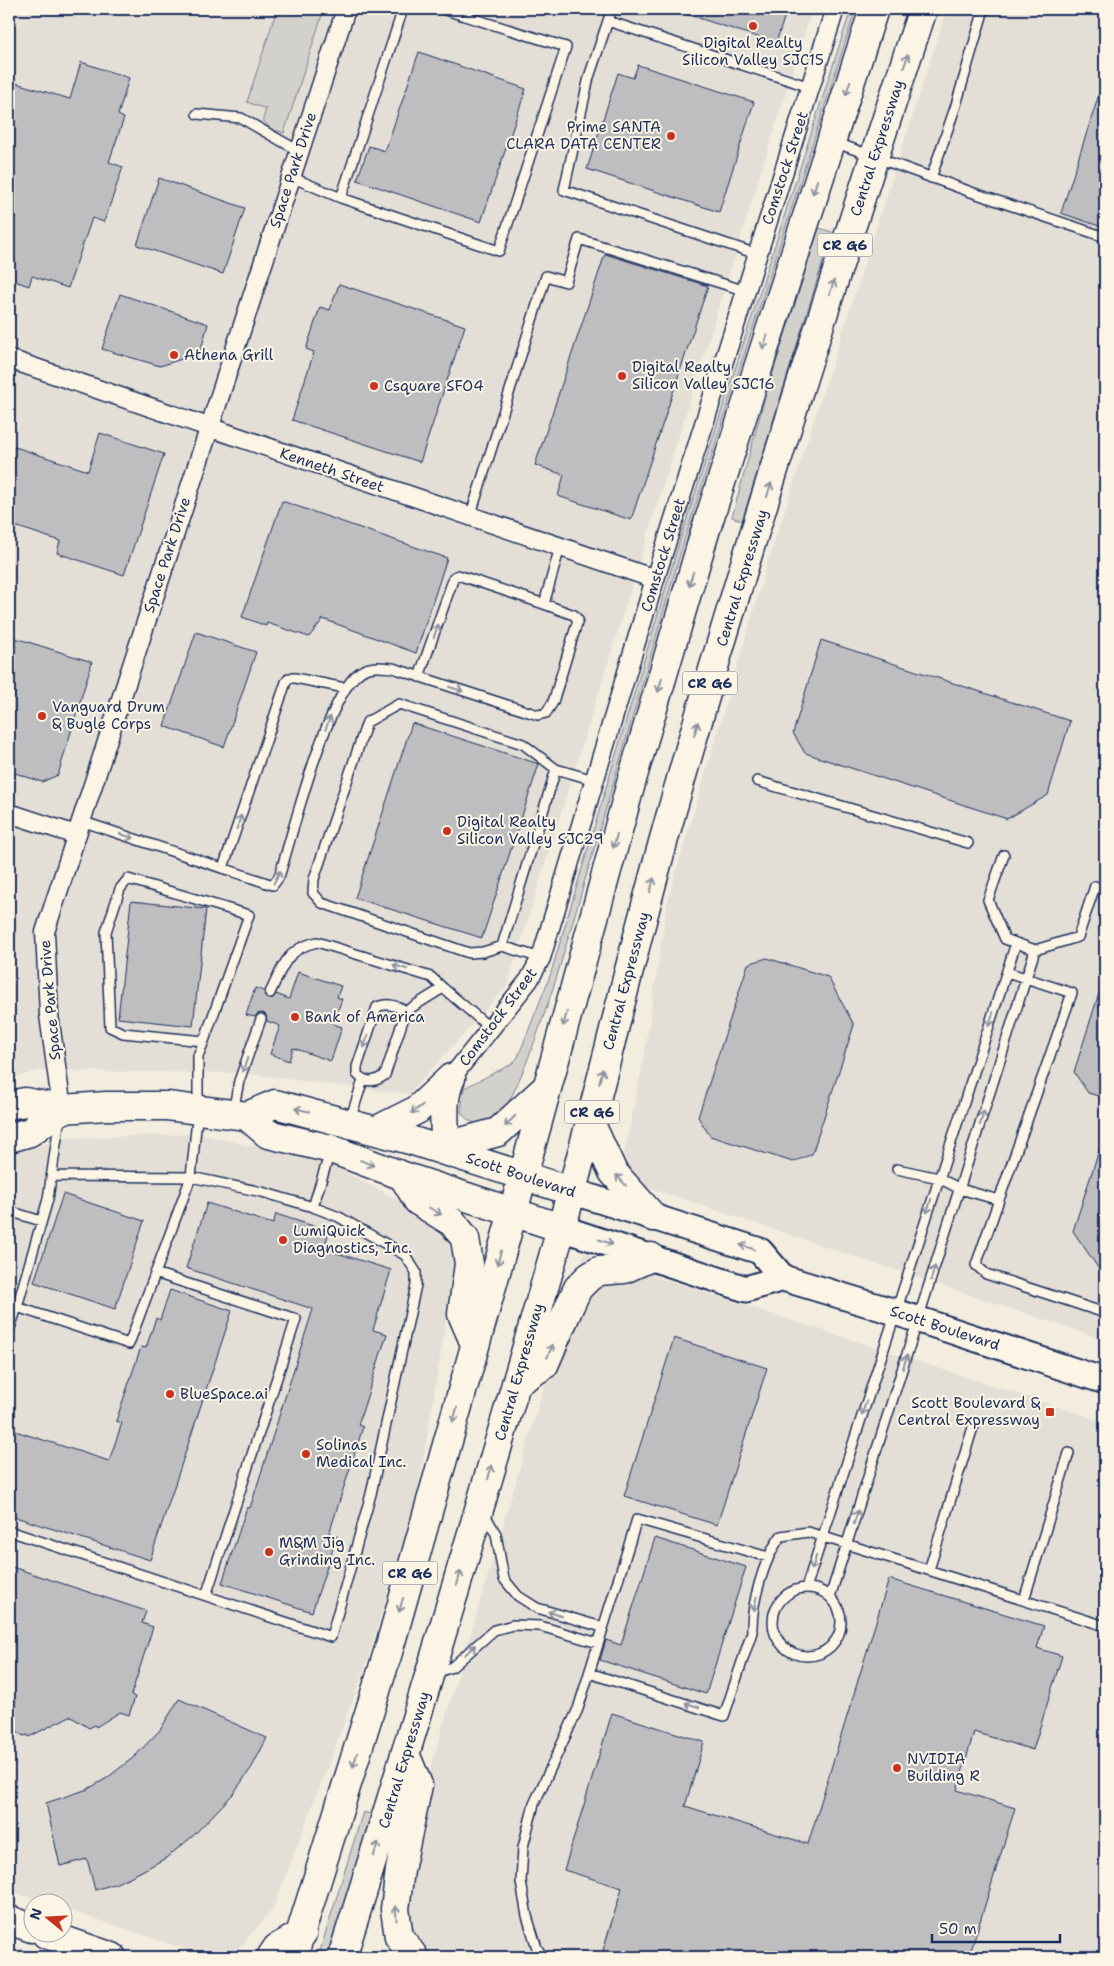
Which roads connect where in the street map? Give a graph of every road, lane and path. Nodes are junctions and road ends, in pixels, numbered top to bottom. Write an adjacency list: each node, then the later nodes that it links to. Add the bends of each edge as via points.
1 (346, 9): 13 (street, Space Park Drive)
2 (403, 9): 17 (lane)
3 (442, 9): 17 (lane, via 566,48 500,251)
4 (612, 9): 9 (lane)
5 (835, 9): 10 (street, Comstock Street)
6 (874, 9): 12 (main road, CR G6, one-way to 12)
7 (923, 9): 14 (main road, Central Expressway / CR G6, one-way to 7)
8 (984, 9): 16 (lane)
9 (608, 21): 10 (lane); 19 (lane, via 589,77 564,190)
10 (810, 87): 19 (street, Comstock Street)
11 (197, 114): 13 (lane, via 242,118)
12 (830, 141): 14 (lane); 52 (main road, CR G6, one-way to 52, via 702,541)
13 (299, 151): 15 (street, Space Park Drive)
14 (874, 157): 16 (lane); 57 (main road, Central Expressway / CR G6, one-way to 14, via 693,742)
15 (291, 177): 17 (lane); 22 (street, Space Park Drive)
16 (931, 178): 18 (lane)
17 (341, 198)
18 (1105, 236)
19 (757, 254): 20 (street, Comstock Street)
20 (746, 291): 23 (lane, via 579,239 566,282 546,276); 25 (street, Comstock Street)
21 (9, 359): 22 (street, Kenneth Street)
22 (209, 428): 23 (street, Kenneth Street); 33 (street, Space Park Drive)
23 (470, 517): 24 (street, Kenneth Street)
24 (560, 547): 25 (street, Kenneth Street); 26 (lane)
25 (655, 579): 30 (street, Comstock Street)
26 (544, 604): 27 (lane, one-way to 26, via 454,577 458,575); 27 (lane, one-way to 26, via 538,715 546,713 553,702 578,620 574,615)
27 (419, 677): 28 (lane, via 393,668 372,666 361,671)
28 (345, 688): 36 (lane, one-way to 28, via 286,682 295,678); 36 (lane, one-way to 28, via 273,885 279,877 319,748)
29 (556, 769): 30 (lane); 39 (lane); 39 (lane, via 523,744 399,704 367,722 314,879 313,893 322,903 469,953)
30 (594, 780): 41 (street, Comstock Street)
31 (758, 781): 34 (lane)
32 (9, 813): 33 (street)
33 (79, 828): 36 (lane, one-way to 36); 54 (street, Space Park Drive, via 45,932 49,1014)
34 (968, 843)
35 (1004, 855): 38 (lane, via 988,900 1005,940)
36 (223, 868)
37 (1095, 886): 40 (lane, via 1078,937)
38 (1016, 943): 40 (lane); 42 (lane)
39 (502, 946): 41 (lane)
40 (1035, 950): 43 (lane)
41 (541, 958): 48 (street, Comstock Street, via 529,980)
42 (1007, 972): 43 (lane); 68 (lane, one-way to 68)
43 (1026, 979): 69 (lane, one-way to 43); 71 (lane, via 1072,993)
44 (443, 988): 45 (lane, one-way to 45, via 431,977 317,942 300,946 287,959); 46 (lane); 48 (lane)
45 (270, 992)
46 (406, 1011): 51 (lane, via 385,1075 370,1082); 51 (lane, one-way to 51, via 391,1004 377,1007 357,1067 357,1074)
47 (261, 1019): 56 (lane, one-way to 56, via 239,1081)
48 (490, 1028): 50 (street, Comstock Street)
49 (204, 1041): 49 (lane, via 249,915 128,879 120,889 106,932 110,1027 124,1033); 55 (lane, via 198,1056)
50 (451, 1078): 59 (main road, one-way to 59, via 417,1110); 62 (main road, via 444,1108)
51 (363, 1080): 58 (lane)
52 (546, 1088): 62 (main road, one-way to 62, via 498,1132 465,1141); 64 (main road, CR G6)
53 (9, 1105): 54 (main road, via 25,1102)
54 (62, 1109): 55 (main road, via 143,1105); 60 (main road, via 30,1132); 65 (lane)
55 (198, 1109): 56 (main road); 67 (lane)
56 (240, 1115): 58 (main road, Scott Boulevard, one-way to 56, via 275,1104); 61 (main road, via 268,1134)
57 (590, 1120): 70 (main road, Central Expressway / CR G6); 75 (main road, one-way to 57, via 614,1172)
58 (349, 1123): 59 (main road, Scott Boulevard)
59 (377, 1130): 62 (main road, Scott Boulevard)
60 (9, 1138)
61 (331, 1149): 66 (main road, one-way to 66); 72 (lane)
62 (445, 1151): 64 (main road, Scott Boulevard)
63 (897, 1169): 68 (lane)
64 (523, 1175): 70 (main road, Scott Boulevard); 74 (main road, CR G6)
65 (52, 1176): 67 (lane); 76 (lane)
66 (403, 1176): 74 (main road); 86 (main road, one-way to 86, via 418,1201 452,1222 465,1238 470,1264 462,1314)
67 (191, 1177): 72 (lane); 79 (lane)
68 (939, 1178): 69 (lane); 82 (lane, one-way to 82)
69 (960, 1189): 71 (lane); 84 (lane, one-way to 69)
70 (571, 1191): 75 (main road, Scott Boulevard); 77 (main road, Central Expressway / CR G6)
71 (999, 1200): 83 (lane, via 976,1265 986,1274)
72 (313, 1207): 98 (lane, via 334,1214 406,1254 416,1272 405,1343 356,1552 331,1637)
73 (9, 1211): 76 (lane)
74 (513, 1212): 77 (main road); 86 (main road, CR G6, one-way to 86)
75 (653, 1217): 80 (main road, Scott Boulevard, one-way to 75, via 760,1251)
76 (41, 1221): 81 (lane)
77 (561, 1228): 78 (main road, one-way to 78); 88 (main road, Central Expressway / CR G6)
78 (651, 1257): 80 (main road, via 746,1289); 88 (main road, one-way to 78, via 544,1365 578,1288 589,1277 598,1271 624,1269)
79 (155, 1273): 81 (lane, via 129,1344); 98 (lane, via 296,1319)
80 (783, 1278): 82 (main road, Scott Boulevard)
81 (17, 1307): 85 (lane)
82 (894, 1312): 84 (main road, Scott Boulevard); 93 (lane, one-way to 93)
83 (1105, 1313)
84 (919, 1320): 87 (main road, Scott Boulevard); 94 (lane, one-way to 84)
85 (9, 1331)
86 (475, 1344): 110 (main road, CR G6, one-way to 110, via 386,1658)
87 (1105, 1381)
88 (516, 1383): 91 (main road, Central Expressway / CR G6, one-way to 88)
89 (974, 1424): 96 (lane)
90 (1069, 1453): 100 (lane)
91 (480, 1506): 102 (lane, one-way to 91, via 537,1608 518,1596 504,1579 496,1534); 105 (main road, Central Expressway / CR G6, one-way to 91)
92 (9, 1531): 98 (lane)
93 (823, 1536): 94 (lane); 95 (lane, via 808,1532 780,1536); 97 (lane, one-way to 97)
94 (847, 1544): 96 (lane); 99 (lane)
95 (768, 1557): 102 (lane, via 637,1519); 104 (lane, one-way to 104, via 756,1600 752,1632 724,1716)
96 (929, 1570): 100 (lane)
97 (806, 1588): 99 (lane); 99 (lane, via 785,1597 774,1617 778,1640 796,1654 819,1654 837,1639 841,1617)
98 (206, 1596)
99 (830, 1597)
100 (1024, 1600): 101 (lane)
101 (1105, 1626)
102 (602, 1627): 103 (lane)
103 (598, 1643): 104 (lane); 105 (lane, one-way to 103, via 452,1667 494,1630 514,1625 540,1626)
104 (589, 1673): 115 (lane, via 578,1709 534,1804 524,1847 521,1882 527,1916)
105 (430, 1675): 106 (main road, Central Expressway / CR G6)
106 (406, 1756): 113 (main road, Central Expressway / CR G6, one-way to 106); 114 (main road, one-way to 106, via 399,1937 395,1909 418,1785)
107 (9, 1920): 108 (main road)
108 (22, 1925)
109 (72, 1943): 111 (main road)
110 (298, 1945): 112 (main road, via 277,1948)
111 (111, 1957)
112 (271, 1957)
113 (342, 1957)
114 (414, 1957)
115 (543, 1957)

